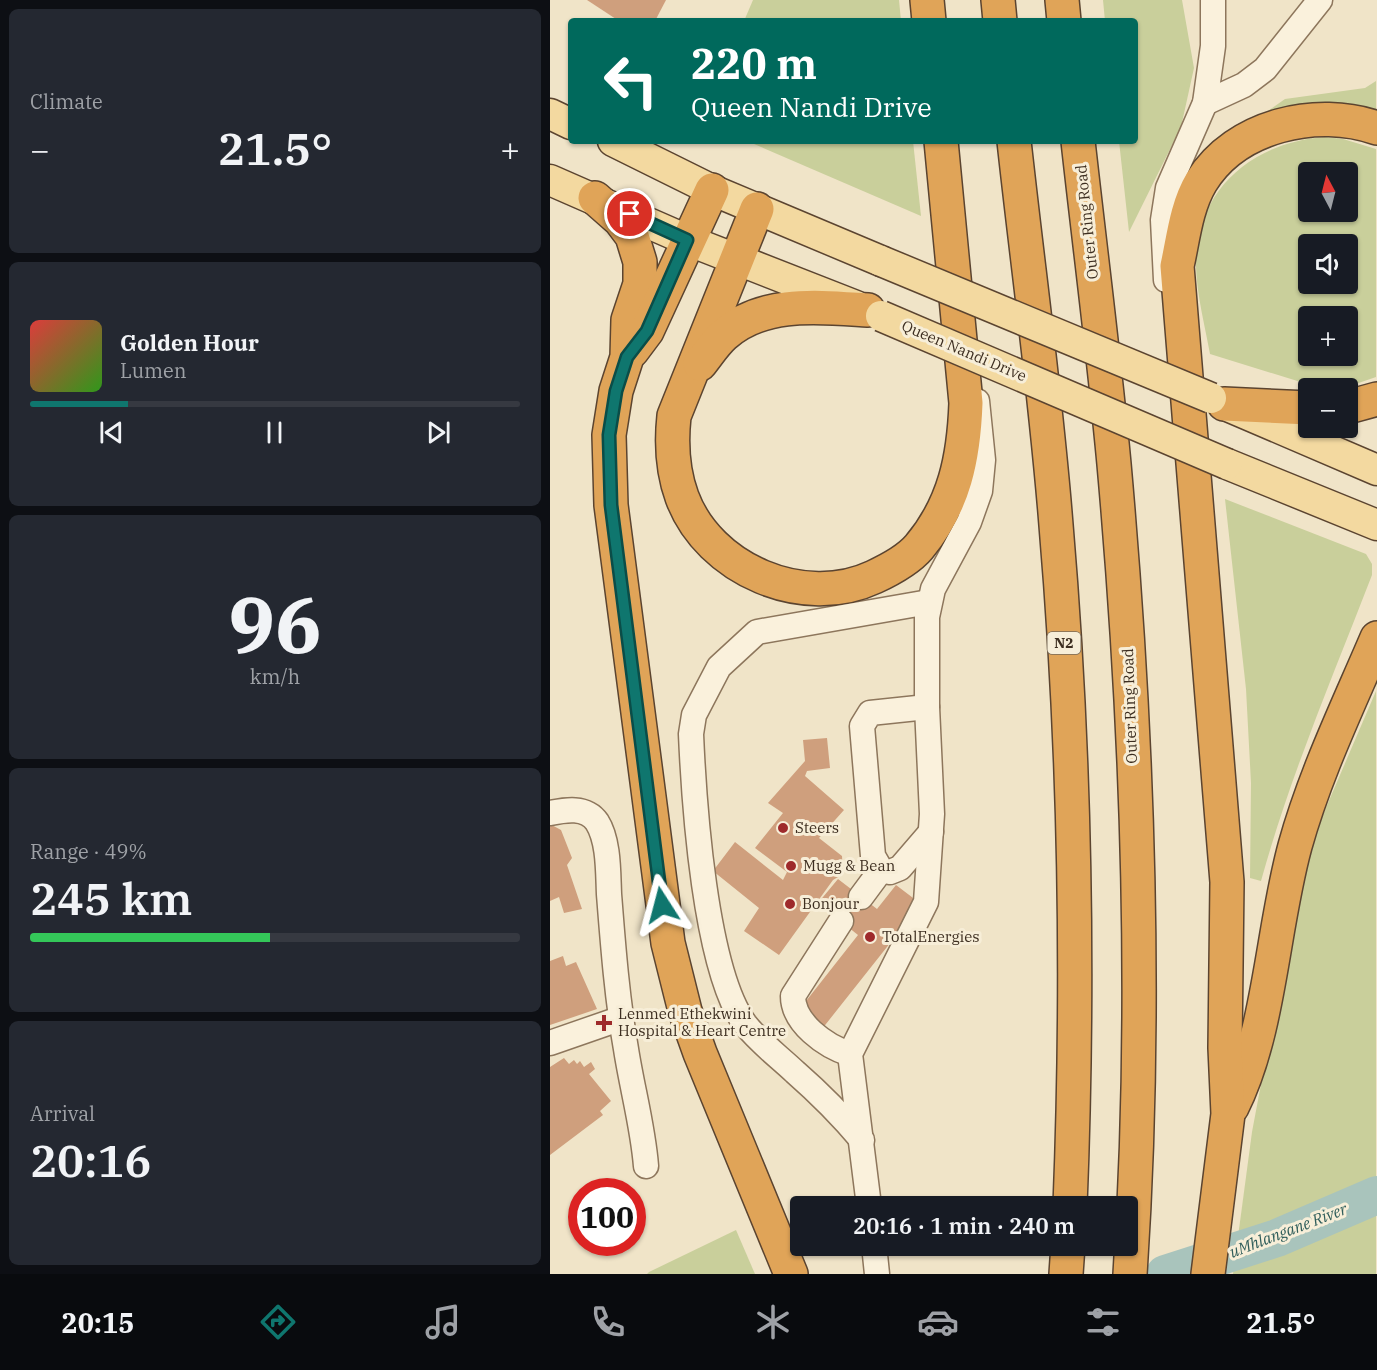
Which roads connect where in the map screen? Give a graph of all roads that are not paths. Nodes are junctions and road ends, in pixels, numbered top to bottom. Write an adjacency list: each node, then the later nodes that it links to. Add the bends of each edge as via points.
1 (927, 0): 6 (highway)
2 (998, 0): 7 (highway)
3 (1062, 0): 8 (highway)
4 (1215, 0): 9 (lane)
5 (1320, 0): 9 (lane, via 1265,69 1244,85)
6 (929, 18)
7 (1000, 18)
8 (1064, 18)
9 (1205, 103): 27 (lane, via 1168,188 1163,220 1168,296)
10 (550, 114): 11 (main road)
11 (568, 123)
12 (1376, 128): 27 (highway, via 1333,118 1286,124 1247,140 1228,153 1201,183 1177,266)
13 (619, 144): 19 (main road)
14 (942, 144): 26 (highway, via 966,403 964,440 958,477 940,516 918,548 889,569 857,584 827,589 792,587 734,562 712,544 695,522 682,498 674,470 674,416)
15 (943, 144): 33 (lane, via 966,283 984,460 980,491 969,522)
16 (1014, 144): 48 (highway, N2, via 1056,524 1064,643 1073,949)
17 (1078, 144): 54 (highway, Outer Ring Road, via 1113,460 1130,674 1138,945 1137,1132)
18 (550, 180): 20 (main road, Queen Nandi Drive)
19 (712, 190): 21 (main road); 22 (highway)
20 (595, 198): 22 (main road, Queen Nandi Drive); 25 (highway, via 620,220 637,246 640,284 628,320)
21 (757, 209): 23 (highway); 27 (main road, bridge)
22 (687, 240): 23 (main road, Queen Nandi Drive); 25 (highway, via 647,331)
23 (735, 258): 24 (main road, Queen Nandi Drive); 26 (highway)
24 (874, 313): 26 (highway, via 798,307 750,320 724,334); 32 (main road, Queen Nandi Drive, bridge)
25 (627, 357): 51 (highway, via 616,391 609,435 611,505 668,943 700,1053)
26 (687, 380)
27 (1207, 395): 30 (highway); 31 (main road); 44 (highway, via 1226,882)
28 (1376, 399): 29 (highway)
29 (1358, 404)
30 (1298, 407)
31 (1376, 470)
32 (1376, 525)
33 (929, 602): 35 (lane); 45 (lane, via 757,632 719,667 694,715 691,734 710,919 730,998 760,1040)
34 (1376, 638): 44 (highway, via 1309,802 1278,917 1256,1042)
35 (927, 707): 37 (lane); 38 (lane, via 876,711 867,714 863,721 873,856)
36 (550, 813): 41 (lane, via 585,813 600,830 607,857)
37 (931, 832): 38 (lane, via 900,868); 43 (lane, via 926,902)
38 (881, 870): 39 (lane)
39 (861, 897)
40 (841, 921): 43 (lane, via 793,996 793,1009 800,1020 836,1049)
41 (622, 1018): 42 (lane); 46 (lane)
42 (550, 1043)
43 (850, 1054): 45 (lane)
44 (1226, 1129): 55 (highway)
45 (862, 1140): 47 (lane)
46 (646, 1166)
47 (869, 1196)
48 (1070, 1196)
49 (875, 1256): 52 (lane)
50 (1067, 1256): 53 (highway)
51 (786, 1263)
52 (877, 1274)
53 (1066, 1274)
54 (1130, 1274)
55 (1208, 1274)

